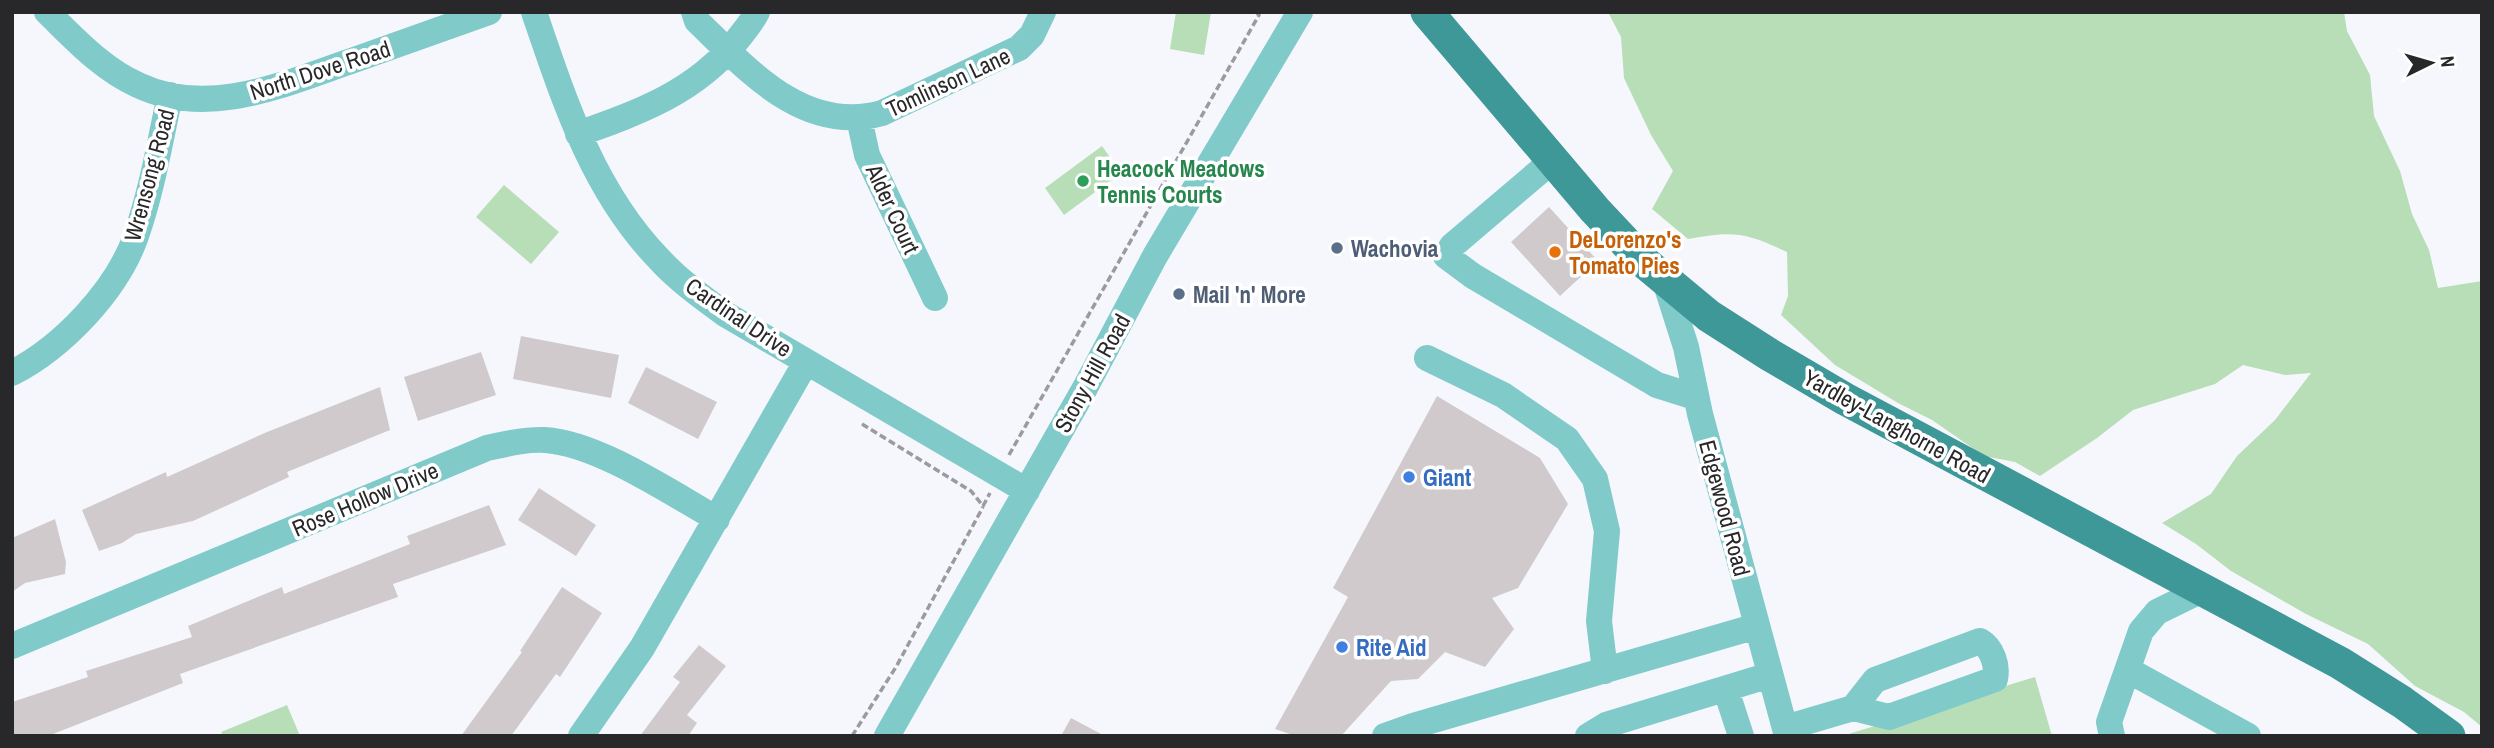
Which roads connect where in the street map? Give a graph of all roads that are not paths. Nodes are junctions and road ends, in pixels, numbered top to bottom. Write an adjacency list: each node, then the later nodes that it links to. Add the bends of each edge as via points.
1 (47, 12): 10 (street, North Dove Road, via 114,72)
2 (489, 12): 10 (street, North Dove Road, via 260,93 209,98)
3 (534, 12): 12 (street, Cardinal Drive)
4 (694, 12): 9 (street, Tomlinson Lane)
5 (757, 12): 9 (street)
6 (1043, 12): 11 (street, Tomlinson Lane, via 1032,35 1019,48 882,113)
7 (1300, 12): 20 (street, Stony Hill Road, via 1162,245)
8 (1427, 12): 13 (main road, Yardley-Langhorne Road)
9 (728, 51): 11 (street, Tomlinson Lane, via 799,106); 12 (street, via 680,91)
10 (170, 95): 18 (street, Wrensong Road, via 147,201 125,260 78,323)
11 (859, 118): 15 (street, Alder Court, via 867,155)
12 (578, 134): 17 (street, Cardinal Drive, via 608,193 659,259 725,314)
13 (1553, 160): 14 (main road, Yardley-Langhorne Road); 19 (street, via 1446,256 1657,385)
14 (1665, 281): 19 (street, Edgewood Road, via 1686,347); 22 (main road, Yardley-Langhorne Road, via 1709,316 1845,399)
15 (935, 298)
16 (1427, 358): 26 (street, via 1503,395 1567,439 1595,479 1606,531 1599,621)
17 (806, 362): 20 (street, Cardinal Drive); 21 (street)
18 (12, 373)
19 (1695, 397): 23 (street, Edgewood Road)
20 (1027, 491): 32 (street, Stony Hill Road)
21 (717, 519): 24 (street, Rose Hollow Drive, via 607,458 573,445 523,440 486,448); 31 (street, via 642,648)
22 (2204, 589): 25 (street, via 2157,612 2141,631); 38 (main road, Yardley-Langhorne Road, via 2340,663)
23 (1756, 626): 26 (street); 27 (street, Edgewood Road)
24 (12, 646)
25 (2128, 670): 36 (street, via 2109,722); 37 (street)
26 (1605, 671): 33 (street)
27 (1770, 675): 28 (street); 30 (street, Edgewood Road)
28 (1726, 690): 34 (street, via 1606,725); 35 (street)
29 (1853, 708): 29 (street, via 1875,680 1980,641 1997,669 1995,679 1889,717); 30 (street)
30 (1786, 732)
31 (581, 736)
32 (887, 736)
33 (1385, 736)
34 (1588, 736)
35 (1741, 736)
36 (2112, 736)
37 (2248, 736)
38 (2449, 736)

